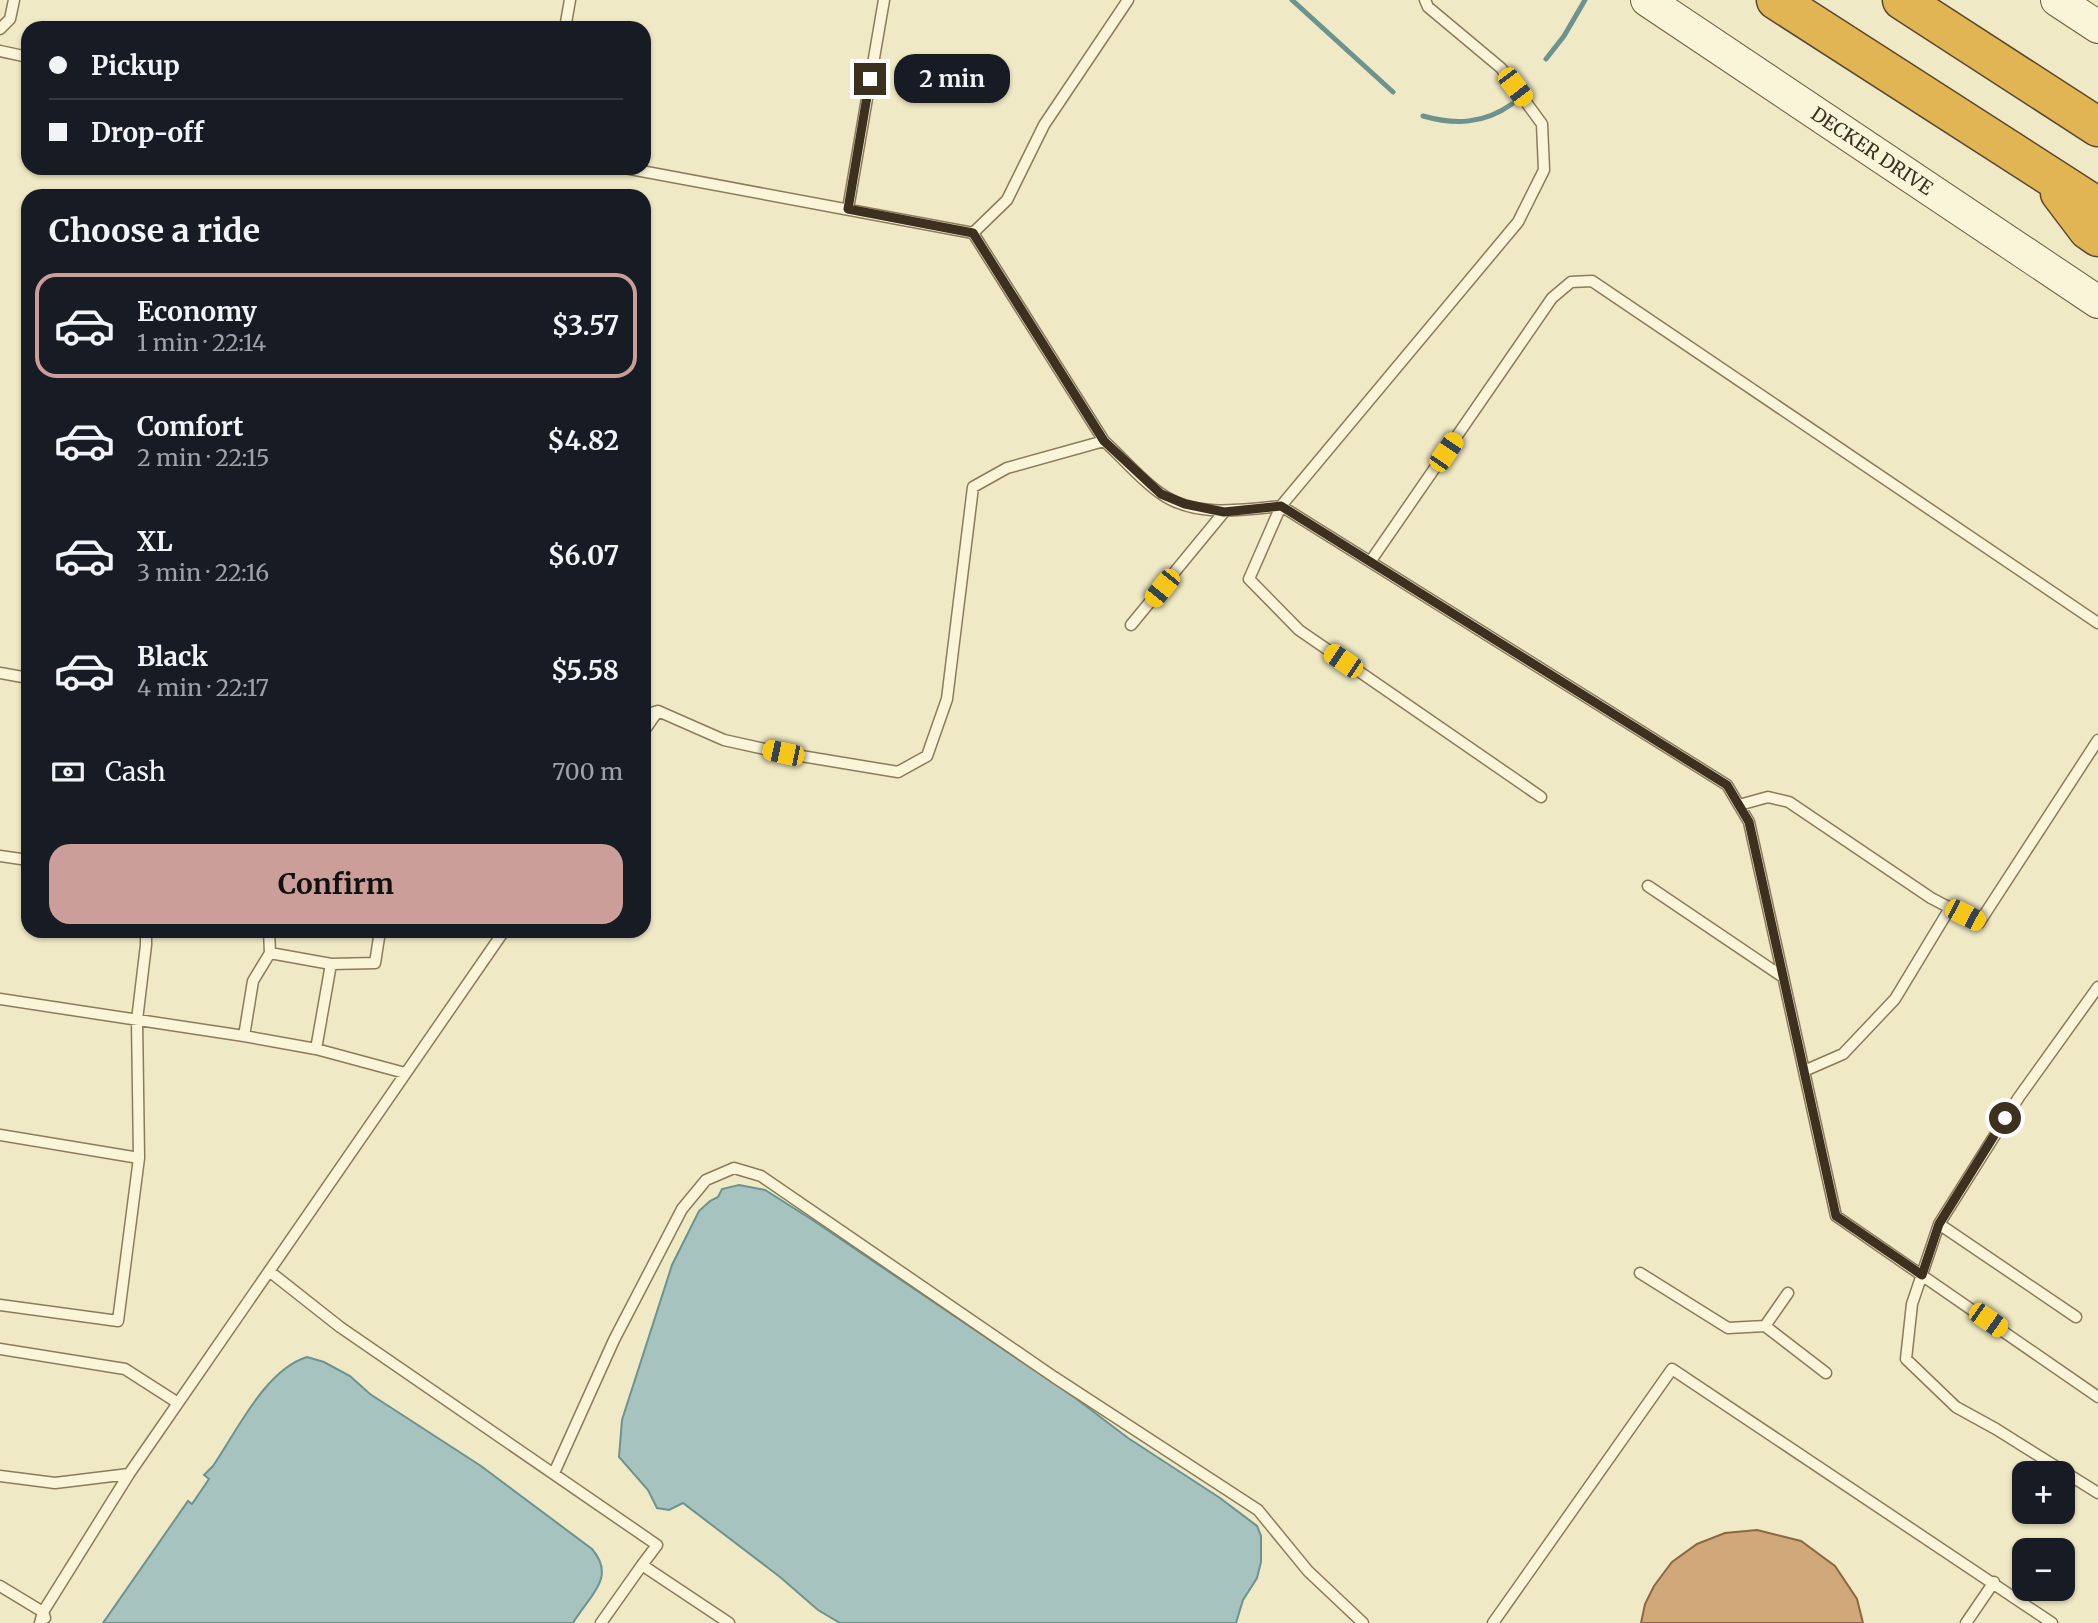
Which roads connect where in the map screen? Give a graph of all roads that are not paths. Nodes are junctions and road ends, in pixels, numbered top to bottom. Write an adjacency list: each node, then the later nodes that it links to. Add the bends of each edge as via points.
1 (13, 0): 12 (lane, via 10,19)
2 (570, 0): 10 (lane)
3 (884, 0): 19 (lane)
4 (1128, 0): 20 (lane, via 1044,125 1007,200)
5 (1425, 0): 24 (lane, via 1501,68 1542,124 1544,170 1518,222)
6 (1647, 0): 22 (main road, DECKER DRIVE)
7 (1776, 0): 16 (highway)
8 (1902, 0): 15 (highway)
9 (2067, 3): 11 (main road)
10 (566, 21)
11 (2098, 27)
12 (0, 29)
13 (0, 51): 14 (lane)
14 (21, 56)
15 (2098, 127)
16 (2043, 172): 18 (highway); 21 (highway)
17 (651, 173): 19 (lane)
18 (2098, 207)
19 (848, 209): 20 (lane)
20 (973, 233): 23 (lane)
21 (2098, 237)
22 (2098, 302)
23 (1104, 441): 25 (lane, via 1161,494); 31 (lane, via 1007,468 973,487 947,699 927,755 898,772 723,740)
24 (1281, 506): 25 (lane); 26 (lane); 35 (lane, via 1249,579 1299,630)
25 (1224, 512): 28 (lane)
26 (1370, 562): 27 (lane, via 1552,298 1571,282 1592,281); 36 (lane, via 1727,785)
27 (2098, 623)
28 (1131, 625)
29 (0, 673): 30 (lane)
30 (21, 677)
31 (658, 711): 32 (lane); 33 (lane)
32 (651, 713)
33 (651, 721)
34 (2098, 740): 40 (lane, via 1979,923)
35 (1541, 797)
36 (1739, 805): 40 (lane, via 1768,797 1789,802); 47 (lane, via 1749,822)
37 (0, 856): 38 (lane)
38 (21, 859)
39 (1648, 886): 47 (lane)
40 (1950, 908): 53 (lane, via 1895,999 1843,1054)
41 (146, 938): 50 (lane)
42 (269, 938): 45 (lane)
43 (379, 938): 46 (lane, via 375,963)
44 (499, 938): 54 (lane)
45 (270, 953): 46 (lane); 51 (lane, via 253,981)
46 (331, 964): 52 (lane)
47 (1783, 977): 53 (lane)
48 (2098, 987): 57 (lane, via 2024,1088)
49 (0, 999): 50 (lane)
50 (137, 1020): 51 (lane); 56 (lane)
51 (244, 1036): 52 (lane)
52 (316, 1049): 54 (lane)
53 (1804, 1071): 60 (lane, via 1836,1216)
54 (405, 1073): 58 (lane)
55 (0, 1135): 56 (lane)
56 (139, 1158): 62 (lane, via 118,1321)
57 (1939, 1224): 60 (lane); 63 (lane)
58 (269, 1271): 68 (lane); 69 (lane, via 340,1326)
59 (1640, 1273): 64 (lane, via 1728,1328)
60 (1922, 1275): 67 (lane); 72 (lane, via 1912,1304 1906,1359 1956,1407)
61 (1788, 1293): 64 (lane)
62 (0, 1305)
63 (2076, 1317)
64 (1765, 1326): 66 (lane)
65 (0, 1349): 68 (lane, via 125,1369)
66 (1826, 1373)
67 (2098, 1397)
68 (178, 1403): 70 (lane)
69 (554, 1473): 73 (lane, via 657,1545); 79 (lane, via 614,1339 681,1209 706,1180 734,1168 761,1176 1258,1510 1308,1571)
70 (129, 1475): 71 (lane, via 55,1483); 76 (lane)
71 (0, 1476)
72 (2098, 1493)
73 (642, 1565): 77 (lane); 78 (lane)
74 (1994, 1582): 80 (lane, via 1672,1369); 81 (lane); 82 (lane)
75 (0, 1586): 76 (lane)
76 (44, 1619)
77 (601, 1623)
78 (729, 1623)
79 (1363, 1623)
80 (1493, 1623)
81 (1966, 1623)
82 (2052, 1623)

